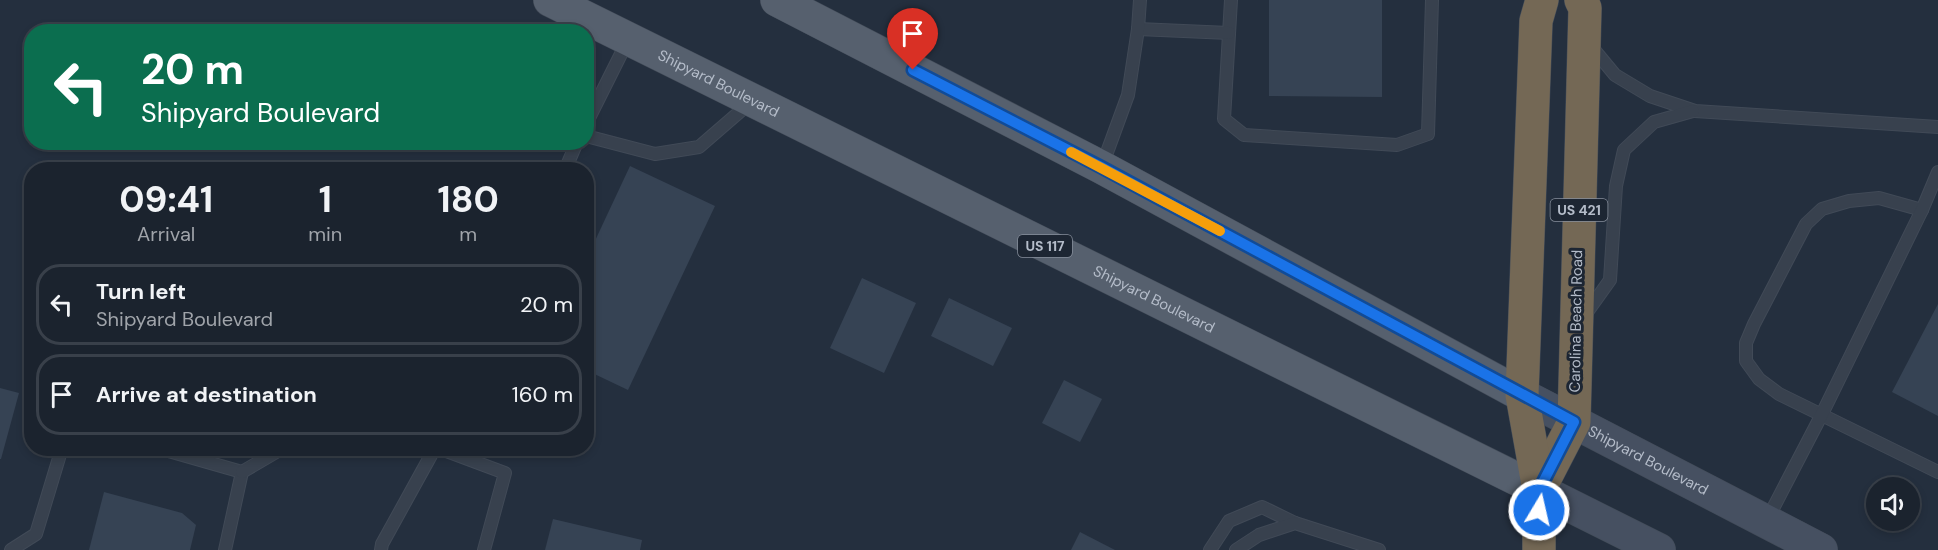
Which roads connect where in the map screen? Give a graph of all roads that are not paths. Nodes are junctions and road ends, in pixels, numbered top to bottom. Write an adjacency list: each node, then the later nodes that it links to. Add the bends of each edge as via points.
1 (550, 0): 11 (main road, Shipyard Boulevard / US 117)
2 (777, 0): 17 (main road, Shipyard Boulevard)
3 (1140, 0): 8 (lane)
4 (1231, 0): 9 (lane)
5 (1432, 0): 9 (lane, via 1428,134 1397,146 1244,135 1224,118)
6 (1542, 0): 21 (highway, Carolina Beach Road / US 421, via 1536,21)
7 (1581, 0): 10 (highway, Carolina Beach Road / US 421, via 1585,8)
8 (1138, 29): 9 (lane); 17 (lane, via 1128,95)
9 (1229, 33)
10 (1584, 38): 14 (lane, via 1615,75 1650,96); 20 (highway, Carolina Beach Road / US 421)
11 (628, 39): 12 (main road, Shipyard Boulevard / US 117); 13 (lane)
12 (752, 101): 16 (lane, via 699,147 655,154); 31 (main road, Shipyard Boulevard / US 117)
13 (594, 108)
14 (1695, 111): 15 (lane); 20 (lane, via 1654,122 1624,150 1616,186 1610,280)
15 (1938, 127)
16 (594, 138)
17 (1101, 167): 21 (main road, Shipyard Boulevard)
18 (1938, 171): 19 (lane)
19 (1922, 210): 22 (lane); 22 (lane, via 1878,198 1822,209 1806,224 1754,324 1746,343 1746,361 1759,379)
20 (1576, 328): 23 (highway, Carolina Beach Road / US 421)
21 (1522, 395): 23 (main road, Shipyard Boulevard); 31 (highway, Carolina Beach Road / US 421)
22 (1821, 416): 30 (lane); 32 (lane)
23 (1574, 422): 31 (highway, Carolina Beach Road / US 421); 32 (main road, Shipyard Boulevard)
24 (60, 456): 34 (lane, via 36,534)
25 (186, 456): 29 (lane)
26 (269, 456): 29 (lane)
27 (432, 456): 36 (lane)
28 (459, 456): 37 (lane, via 505,473)
29 (242, 472): 35 (lane)
30 (1938, 472)
31 (1539, 490): 41 (highway, Carolina Beach Road / US 421); 42 (main road, Shipyard Boulevard / US 117)
32 (1766, 521): 43 (main road, Shipyard Boulevard)
33 (1295, 523): 38 (lane, via 1262,507 1229,521); 39 (lane, via 1259,535); 40 (lane)
34 (12, 550)
35 (225, 550)
36 (381, 550)
37 (484, 550)
38 (1210, 550)
39 (1236, 550)
40 (1379, 550)
41 (1539, 550)
42 (1659, 550)
43 (1821, 550)

